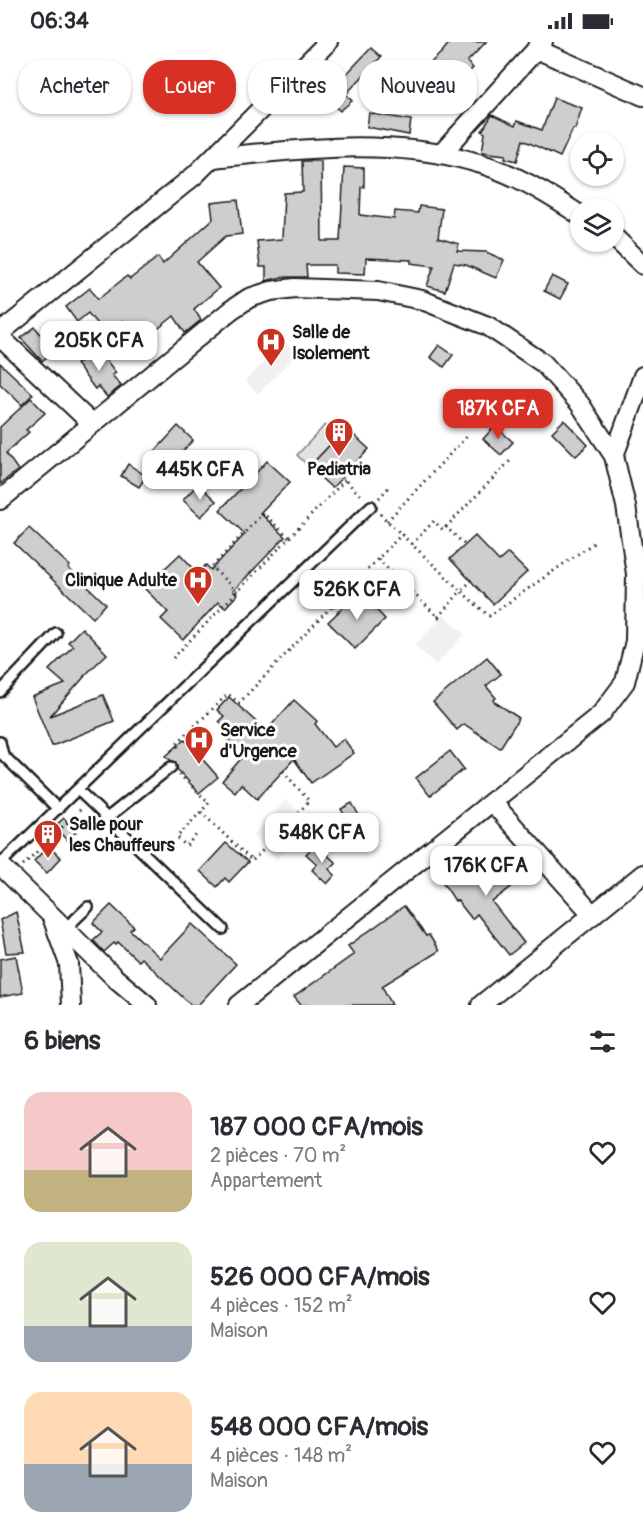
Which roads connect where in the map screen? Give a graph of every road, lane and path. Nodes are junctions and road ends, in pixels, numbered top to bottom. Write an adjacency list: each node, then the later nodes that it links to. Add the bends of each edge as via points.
1 (328, 42): 5 (street)
2 (539, 45): 3 (street); 4 (street)
3 (643, 96)
4 (441, 154): 5 (street, via 372,148); 6 (street, via 508,174)
5 (213, 158): 9 (street)
6 (570, 209)
7 (624, 247): 8 (street)
8 (643, 266)
9 (0, 335): 11 (street)
10 (643, 376): 13 (street)
11 (92, 424): 13 (street, via 249,298 295,288 378,291 422,300 488,326 543,363 580,404); 16 (street)
12 (468, 435): 18 (path)
13 (614, 456): 42 (street, via 636,574 635,642 625,682 602,714)
14 (510, 461): 19 (path)
15 (390, 486): 17 (path)
16 (0, 500)
17 (371, 506): 18 (path); 21 (path, via 343,479); 40 (lane)
18 (387, 521): 20 (path)
19 (446, 527): 23 (path, via 443,530 434,521); 24 (path)
20 (402, 534): 23 (path); 25 (path)
21 (289, 538): 28 (path); 28 (path, via 263,513 212,567)
22 (595, 542): 27 (path, via 489,616)
23 (412, 544): 27 (path)
24 (466, 546)
25 (378, 559): 27 (path, via 439,618); 29 (path)
26 (468, 577): 27 (path, via 471,581)
27 (461, 591)
28 (237, 592): 32 (path)
29 (332, 606): 30 (path); 35 (path, via 239,703 228,694 176,744)
30 (338, 612)
31 (56, 633): 33 (lane)
32 (173, 658)
33 (0, 692)
34 (0, 742): 36 (lane)
35 (179, 747)
36 (1, 755): 43 (lane)
37 (171, 767): 46 (lane)
38 (182, 771): 44 (path, via 179,774 209,803)
39 (283, 771): 45 (path, via 309,801)
40 (78, 790): 41 (lane); 43 (lane)
41 (90, 801): 46 (lane); 49 (path)
42 (492, 802): 52 (street); 58 (street)
43 (58, 809): 49 (lane)
44 (201, 812): 47 (path, via 177,837 186,846); 48 (path, via 252,861)
45 (299, 812)
46 (107, 818): 55 (lane)
47 (197, 834)
48 (266, 848)
49 (4, 869): 53 (street)
50 (643, 874): 52 (street)
51 (88, 907): 54 (lane)
52 (593, 915): 59 (street)
53 (52, 916): 54 (street); 56 (street, via 69,964)
54 (65, 929): 57 (street)
55 (223, 929)
56 (71, 1005)
57 (147, 1005)
58 (238, 1005)
59 (481, 1005)

